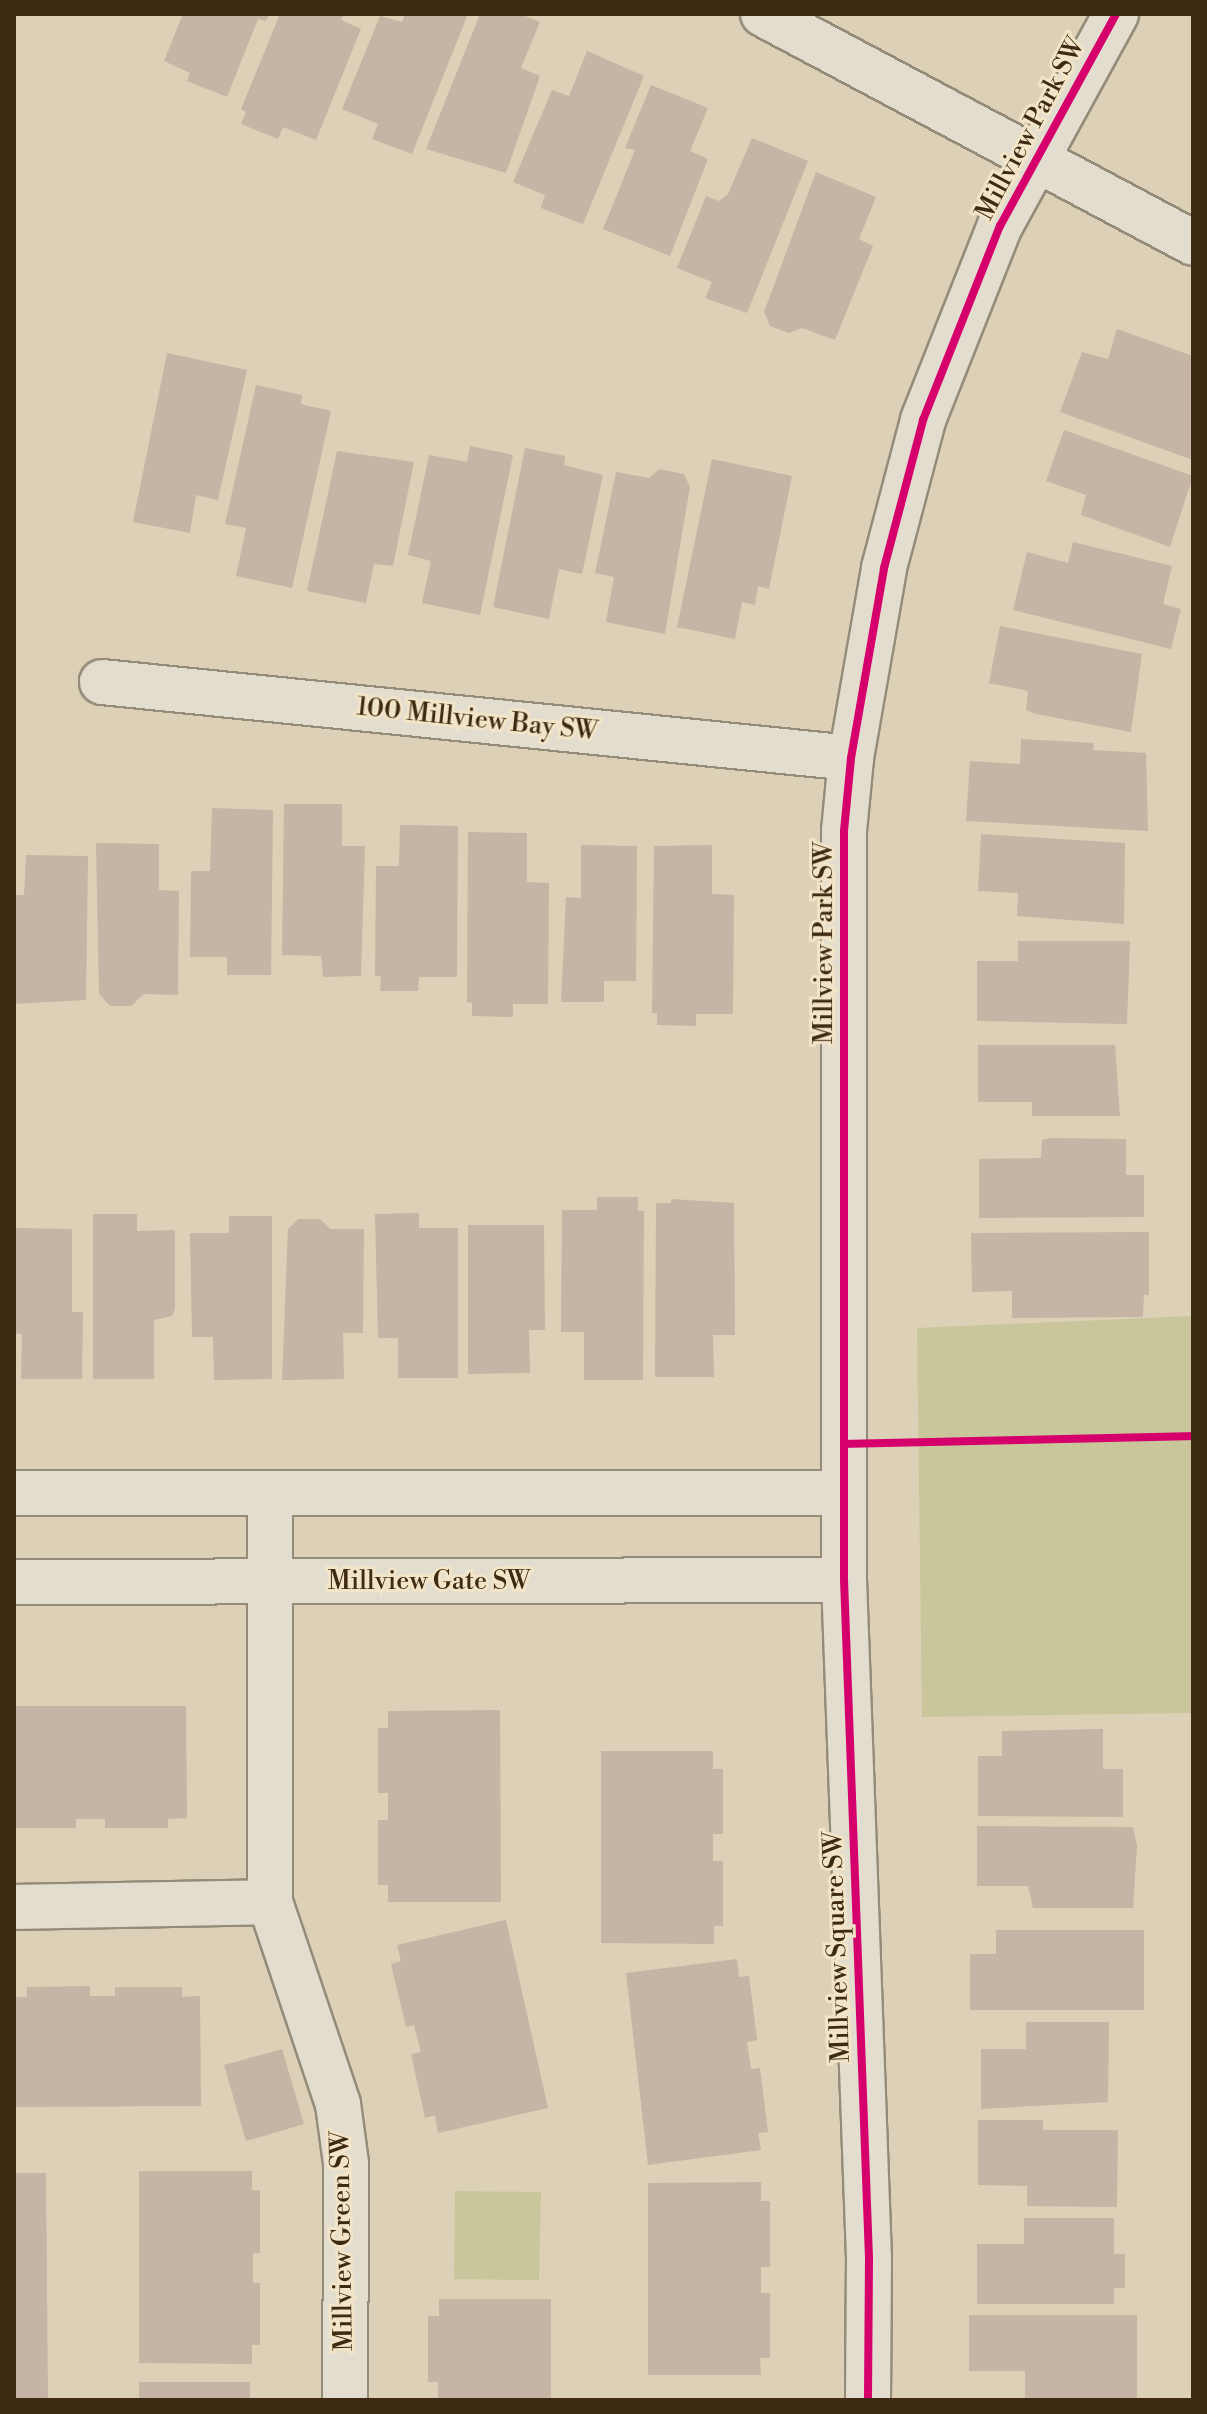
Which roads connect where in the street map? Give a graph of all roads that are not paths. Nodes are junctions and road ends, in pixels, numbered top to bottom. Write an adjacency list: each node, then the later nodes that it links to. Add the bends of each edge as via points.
1 (763, 14): 3 (street)
2 (1116, 14): 3 (street, Millview Park SW)
3 (1038, 156): 4 (street); 6 (street, Millview Park SW, via 1000,226 923,420 884,568)
4 (1193, 243)
5 (102, 682): 6 (street, 100 Millview Bay SW)
6 (851, 758): 9 (street, Millview Park SW, via 844,831)
7 (14, 1493): 8 (street)
8 (270, 1493): 9 (street); 12 (street, Millview Green SW)
9 (844, 1493): 10 (street, Millview Square SW)
10 (844, 1580): 12 (street, Millview Gate SW); 16 (street, Millview Square SW, via 869,2258)
11 (14, 1582): 12 (street, Millview Gate SW)
12 (269, 1583): 13 (street, Millview Green SW)
13 (270, 1902): 14 (street); 15 (street, Millview Green SW, via 338,2104 346,2163)
14 (14, 1907)
15 (345, 2400)
16 (868, 2400)

